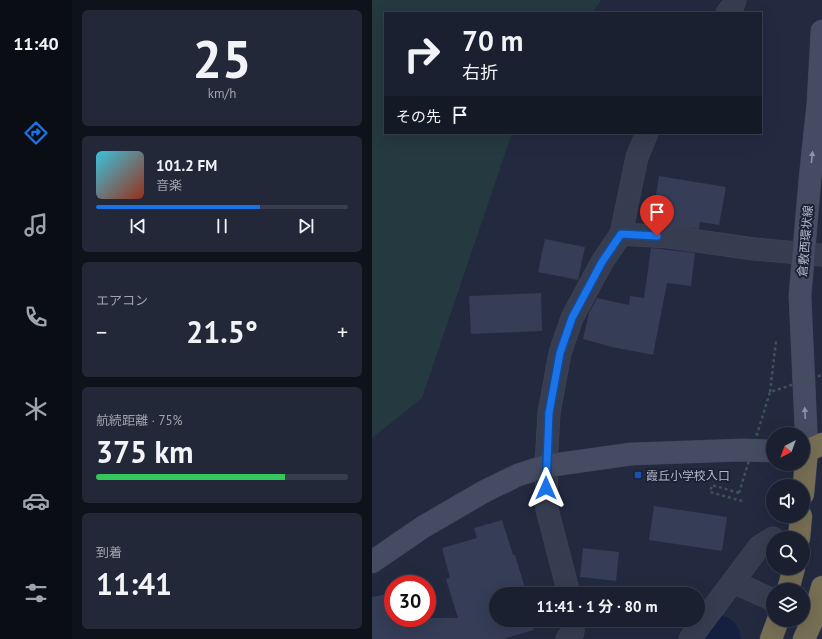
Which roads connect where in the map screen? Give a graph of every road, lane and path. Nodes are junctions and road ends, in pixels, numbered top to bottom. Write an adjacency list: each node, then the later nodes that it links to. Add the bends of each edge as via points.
1 (735, 0): 2 (street)
2 (728, 12)
3 (822, 32): 5 (street, 倉敷西環状線, one-way to 3)
4 (647, 134): 6 (street, via 637,157)
5 (816, 179): 7 (street, 倉敷西環状線)
6 (621, 234): 7 (street); 13 (street, via 602,262 572,318 560,353 549,413)
7 (813, 254): 12 (street, 倉敷西環状線, one-way to 7, via 800,296)
8 (775, 344): 10 (path)
9 (822, 375): 10 (path, bridge)
10 (770, 392): 15 (path, bridge, via 738,493 712,485 710,492)
11 (766, 451): 13 (street, via 631,454)
12 (814, 451): 14 (highway)
13 (546, 466): 17 (street, via 518,475 485,491 423,527); 19 (street, via 547,509)
14 (807, 479)
15 (742, 501)
16 (766, 542): 18 (street, via 759,547)
17 (372, 562)
18 (733, 582): 21 (street); 25 (street)
19 (567, 587)
20 (822, 587): 22 (highway)
21 (766, 597)
22 (810, 611)
23 (775, 627): 26 (highway)
24 (806, 627): 27 (highway)
25 (690, 639)
26 (771, 639)
27 (804, 639)

